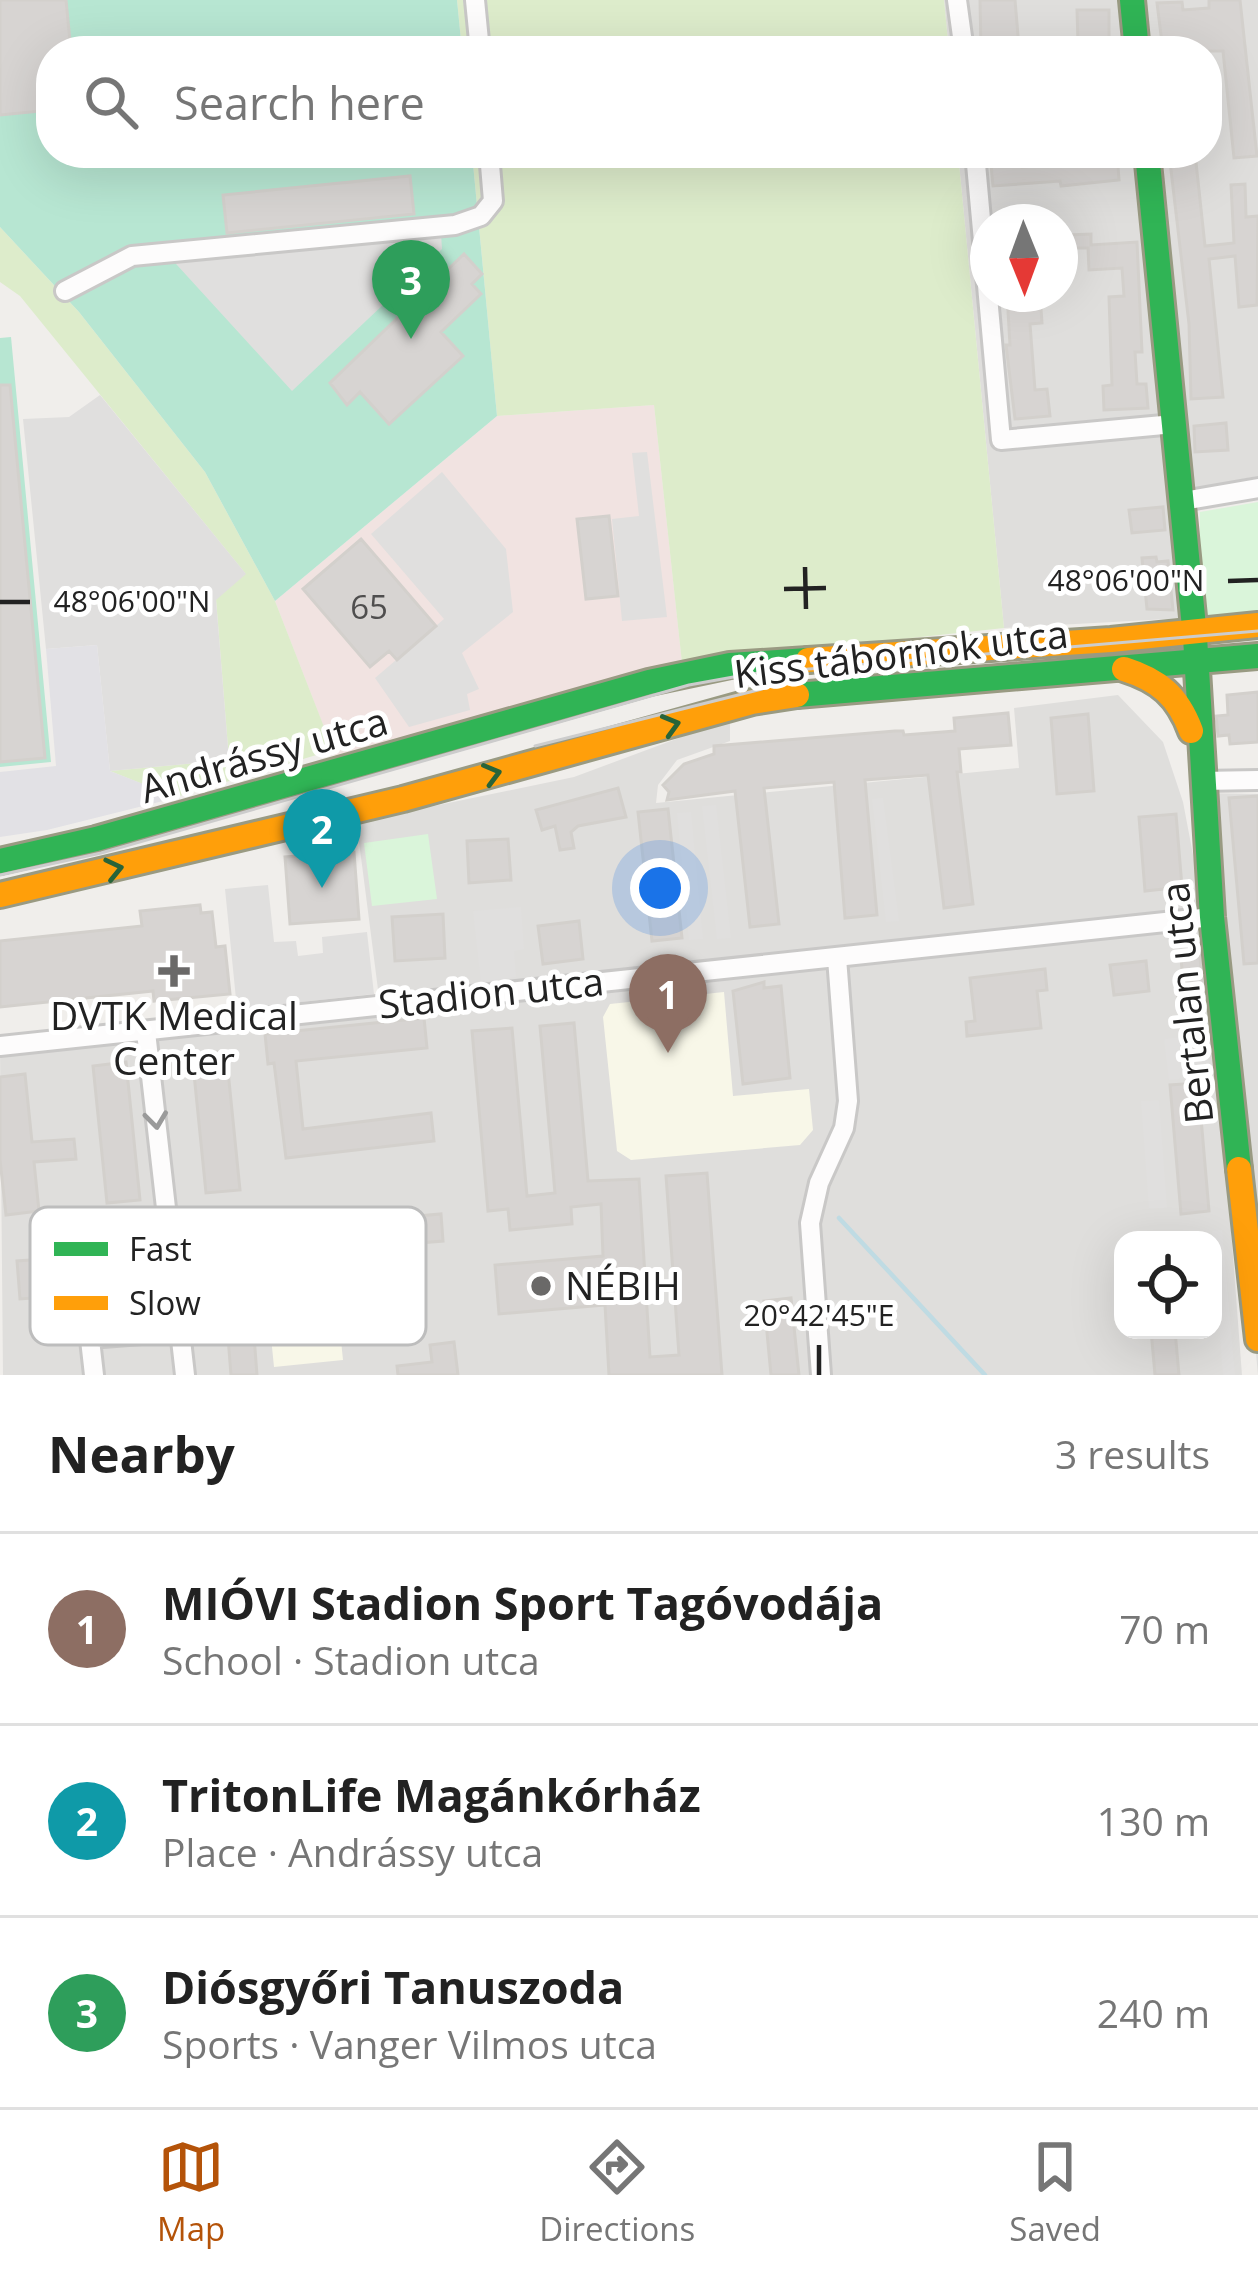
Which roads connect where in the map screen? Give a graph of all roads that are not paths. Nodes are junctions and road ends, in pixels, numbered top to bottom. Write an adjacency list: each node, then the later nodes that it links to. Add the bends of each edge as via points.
1 (476, 0): 4 (street)
2 (957, 0): 5 (street)
3 (1132, 0): 6 (main road)
4 (479, 36)
5 (962, 36)
6 (1136, 36)
7 (490, 168): 10 (street, via 493,201 481,216 455,224 132,256)
8 (976, 168): 11 (street, via 1001,440)
9 (1148, 168): 11 (main road, Bertalan utca)
10 (65, 291)
11 (1174, 424): 13 (main road, Bertalan utca)
12 (1258, 488): 13 (street)
13 (1183, 501): 15 (main road, Bertalan utca)
14 (1258, 625): 15 (main road, Kiss tábornok utca)
15 (1194, 631): 17 (main road, Bertalan utca); 19 (main road, Kiss tábornok utca, via 730,665)
16 (1258, 656): 17 (main road, Kiss tábornok utca)
17 (1196, 659): 18 (main road, Kiss tábornok utca); 21 (main road, Bertalan utca)
18 (1113, 666): 20 (main road, Kiss tábornok utca, one-way to 18, via 752,702); 21 (main road, via 1147,676 1181,701)
19 (545, 712): 23 (main road, Andrássy utca)
20 (559, 757): 24 (main road, Andrássy utca, one-way to 20)
21 (1201, 768): 22 (street); 25 (main road, Bertalan utca)
22 (1258, 780)
23 (0, 861)
24 (0, 895)
25 (1212, 917): 27 (street, Stadion utca); 32 (main road, Bertalan utca)
26 (908, 926): 27 (street)
27 (911, 950): 28 (street, Stadion utca)
28 (837, 958): 29 (street, Stadion utca); 37 (street, via 848,1101 810,1223)
29 (146, 1032): 30 (street, Stadion utca); 31 (street, one-way to 31)
30 (0, 1046)
31 (166, 1207)
32 (1258, 1339)
33 (91, 1345): 35 (street)
34 (182, 1345): 36 (street)
35 (94, 1375)
36 (185, 1375)
37 (821, 1375)

